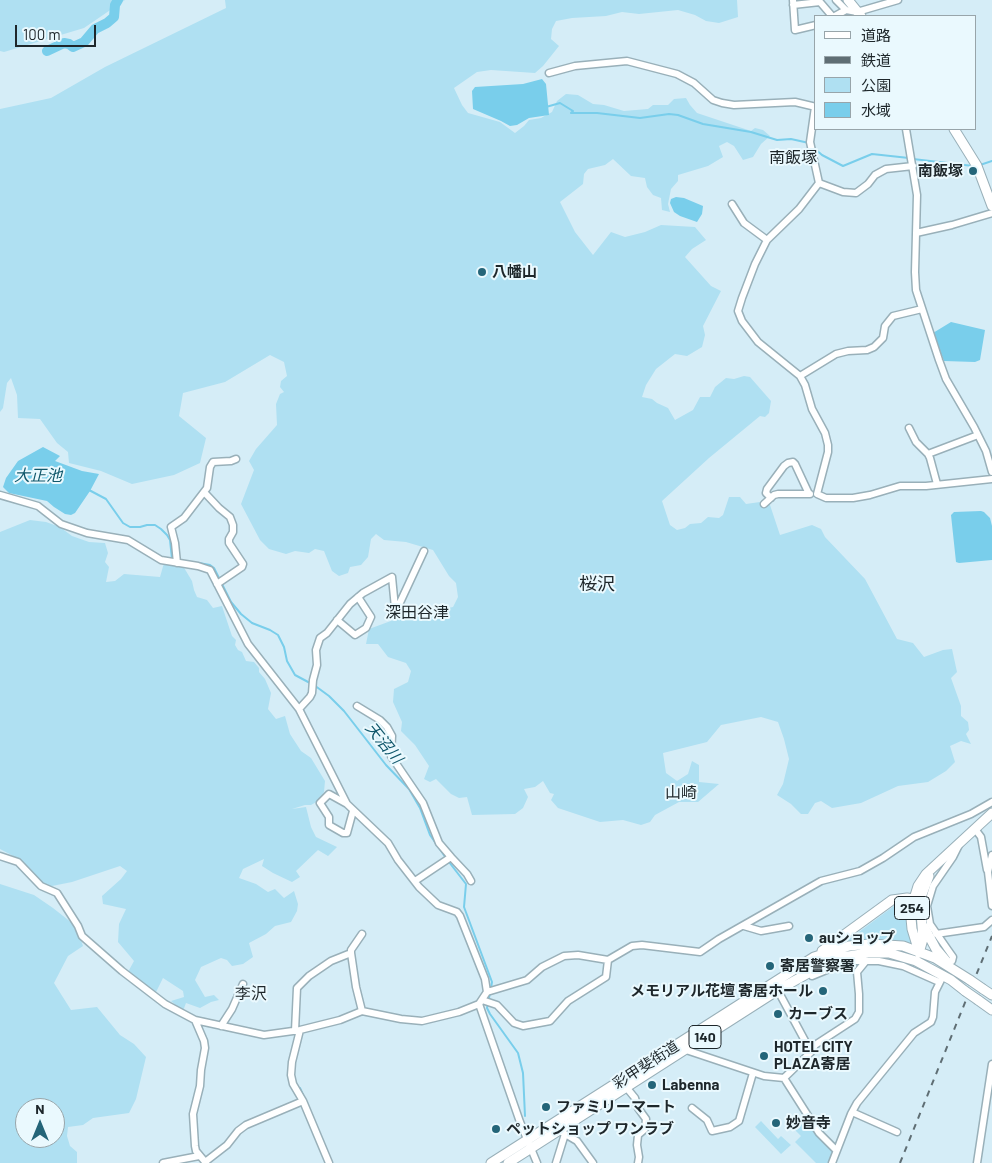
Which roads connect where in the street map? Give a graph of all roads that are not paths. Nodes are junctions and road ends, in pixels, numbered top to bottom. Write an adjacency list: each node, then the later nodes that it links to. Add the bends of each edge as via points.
1 (836, 0): 5 (street)
2 (848, 0): 6 (highway)
3 (898, 0): 6 (street)
4 (793, 2): 7 (street, via 820,2); 9 (street, via 795,30)
5 (846, 10): 6 (street); 8 (street)
6 (859, 14)
7 (833, 15)
8 (836, 15)
9 (814, 25)
10 (549, 74): 11 (street, via 575,66 627,61 677,74 722,103 795,102)
11 (814, 107)
12 (814, 114): 16 (street, via 810,142)
13 (906, 130): 15 (street)
14 (955, 130): 18 (highway, via 977,166)
15 (913, 166): 16 (street, via 880,171 856,193); 20 (street, via 917,195)
16 (819, 183): 21 (street, via 799,209)
17 (732, 204): 21 (street, via 744,222)
18 (992, 206)
19 (992, 213): 20 (street, via 952,226)
20 (916, 232): 22 (street, via 915,282)
21 (767, 240): 23 (street, via 738,311 758,342)
22 (922, 309): 23 (street, via 893,316 885,326 883,338 874,347 836,354); 25 (street, via 946,378)
23 (800, 376): 34 (street, via 828,445)
24 (909, 428): 26 (street, via 916,442)
25 (978, 435): 26 (street); 28 (street)
26 (928, 454): 30 (street)
27 (236, 459): 31 (street, via 213,462)
28 (992, 472)
29 (992, 479): 30 (street)
30 (937, 484): 34 (street, via 900,486 852,498 826,498)
31 (204, 492): 38 (street, via 184,518 171,528); 39 (street, via 230,517 233,524 230,543 243,564)
32 (0, 494): 38 (street, via 38,506 61,524 87,533 128,540 161,560)
33 (809, 494): 34 (street); 35 (street, via 784,494); 35 (street, via 793,462 780,470 767,490)
34 (816, 494)
35 (771, 498): 36 (street)
36 (764, 504)
37 (424, 550): 40 (street, via 397,609 394,608 392,577)
38 (177, 563): 39 (street, via 210,570)
39 (218, 584): 43 (street, via 248,644)
40 (358, 597): 41 (street); 41 (street, via 371,617 366,628 355,635)
41 (338, 620): 43 (street, via 320,638 312,693)
42 (357, 706): 52 (street, via 387,727 392,736 391,756 423,803 439,843)
43 (299, 709): 45 (street)
44 (992, 802): 60 (street, via 914,837 860,871 821,881)
45 (347, 804): 46 (street); 46 (street, via 329,794 320,802 329,817 329,825 347,833)
46 (353, 811): 54 (street, via 388,843)
47 (992, 813): 48 (highway, 254)
48 (975, 829): 49 (highway, 254); 53 (street, via 981,837)
49 (961, 842): 56 (highway, 254, via 923,878); 63 (street, via 929,897 927,911)
50 (992, 855): 53 (street)
51 (0, 856): 78 (street, via 18,862 41,886 57,893 82,936 122,971 165,1004)
52 (451, 857): 54 (street); 55 (street)
53 (988, 872): 57 (street)
54 (414, 881): 73 (street, via 438,905 460,916)
55 (471, 881)
56 (917, 900): 59 (highway, 254); 65 (highway, 254, via 912,928); 66 (highway, via 892,900)
57 (992, 906)
58 (992, 920): 63 (street, via 984,927)
59 (922, 925): 65 (highway, 254); 70 (highway, via 936,949)
60 (744, 926): 61 (street, via 760,931); 67 (street, via 700,952 642,945 632,946)
61 (788, 926)
62 (362, 934): 64 (street)
63 (936, 934): 70 (street, via 953,957)
64 (350, 953): 77 (street); 80 (street, via 309,976 297,988)
65 (918, 956): 66 (highway, 彩甲斐街道 / 140, via 903,946 870,944 849,946); 69 (highway, 彩甲斐街道 / 140, via 853,955); 70 (highway, 彩甲斐街道 / 140); 76 (highway, 彩甲斐街道 / 140, bridge)
66 (814, 957): 72 (highway, 彩甲斐街道 / 140)
67 (608, 960): 73 (street, via 564,956 526,980); 75 (street, via 606,977 568,1001 550,1021 523,1026 514,1023 497,1005)
68 (866, 961): 69 (street); 83 (street, via 857,972 860,994 859,1012 855,1019 825,1037); 90 (street, via 903,966 940,980 931,1022 914,1033)
69 (829, 965): 72 (highway, 彩甲斐街道 / 140)
70 (953, 965): 74 (highway, 彩甲斐街道 / 140, bridge)
71 (243, 984): 79 (street)
72 (776, 987): 81 (highway, 彩甲斐街道 / 140); 82 (highway, 彩甲斐街道 / 140); 83 (street)
73 (486, 992): 75 (street)
74 (992, 995)
75 (481, 1002): 77 (street, via 459,1012 422,1021); 93 (street)
76 (992, 1010)
77 (362, 1011): 80 (street)
78 (195, 1020): 79 (street); 95 (street, via 205,1048 193,1114 195,1146)
79 (221, 1026): 80 (street, via 264,1035)
80 (298, 1031): 88 (street, via 291,1075)
81 (676, 1045): 82 (street); 93 (highway, 彩甲斐街道 / 140)
82 (684, 1050): 85 (street); 87 (highway, 彩甲斐街道 / 140)
83 (811, 1052): 86 (street)
84 (992, 1064): 106 (street)
85 (753, 1073): 86 (street); 89 (street, via 739,1121 730,1127 712,1132 707,1120)
86 (784, 1078): 94 (street, via 819,1133)
87 (626, 1087): 91 (highway, 彩甲斐街道 / 140); 104 (street, via 646,1119 645,1129 638,1135)
88 (303, 1100): 96 (street, via 246,1125); 98 (street)
89 (692, 1108)
90 (852, 1112): 92 (street); 94 (street)
91 (563, 1132): 93 (highway, 彩甲斐街道 / 140); 102 (street); 103 (street, via 577,1141)
92 (897, 1132)
93 (530, 1144): 99 (highway, 彩甲斐街道 / 140); 100 (highway, 彩甲斐街道 / 140); 101 (street)
94 (836, 1150): 105 (street)
95 (199, 1156): 96 (street); 97 (street)
96 (206, 1162)
97 (163, 1163)
98 (329, 1163)
99 (491, 1163)
100 (508, 1163)
101 (537, 1163)
102 (556, 1163)
103 (593, 1163)
104 (638, 1163)
105 (832, 1163)
106 (977, 1163)

